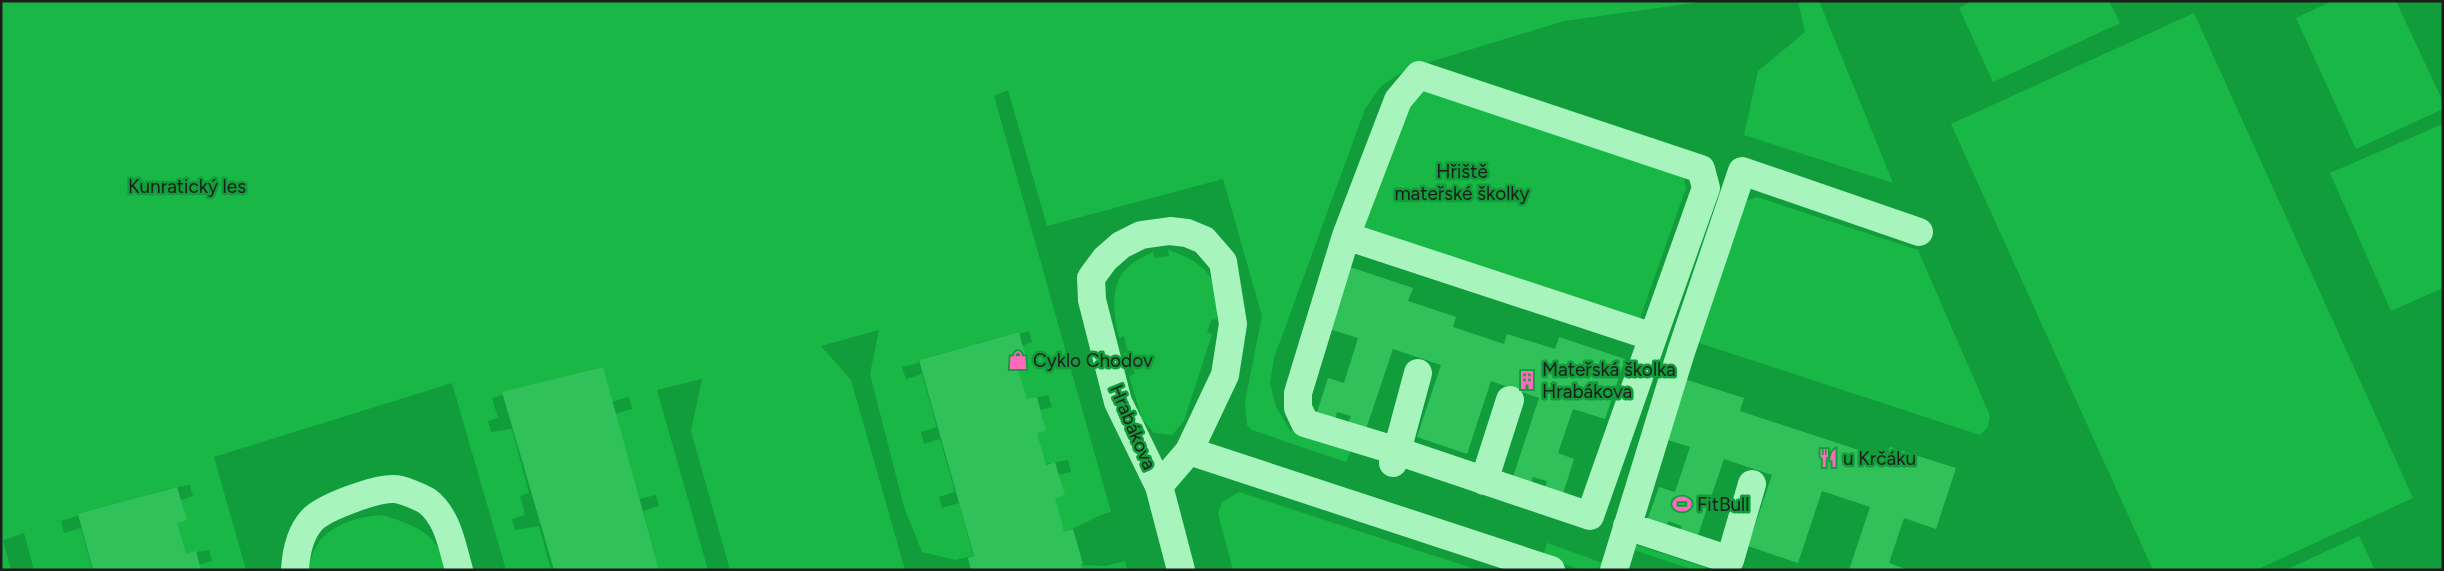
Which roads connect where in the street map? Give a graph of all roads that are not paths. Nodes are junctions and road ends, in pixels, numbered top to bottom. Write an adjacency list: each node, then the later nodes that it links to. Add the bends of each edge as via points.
1 (1919, 232): 11 (street, via 1742,171)
2 (1346, 236): 3 (street); 3 (street, via 1398,100 1419,75 1701,169 1706,188); 7 (street, via 1298,393 1298,408 1305,423)
3 (1653, 337): 8 (street, via 1590,516)
4 (1418, 372): 7 (street)
5 (1510, 400): 8 (street)
6 (1189, 451): 10 (street, Hrabákova); 10 (street, Hrabákova, via 1225,375 1232,324 1223,262 1204,240 1187,233 1170,231 1141,235 1104,259 1092,278 1092,300 1118,402); 15 (street)
7 (1395, 457): 8 (street)
8 (1484, 481)
9 (1752, 484): 11 (street, via 1730,560)
10 (1159, 486): 14 (street, Hrabákova)
11 (1627, 526): 16 (street)
12 (295, 570): 13 (street, via 301,537 313,519 332,506 394,489 426,501 445,523)
13 (458, 570)
14 (1182, 570)
15 (1551, 570)
16 (1614, 570)

